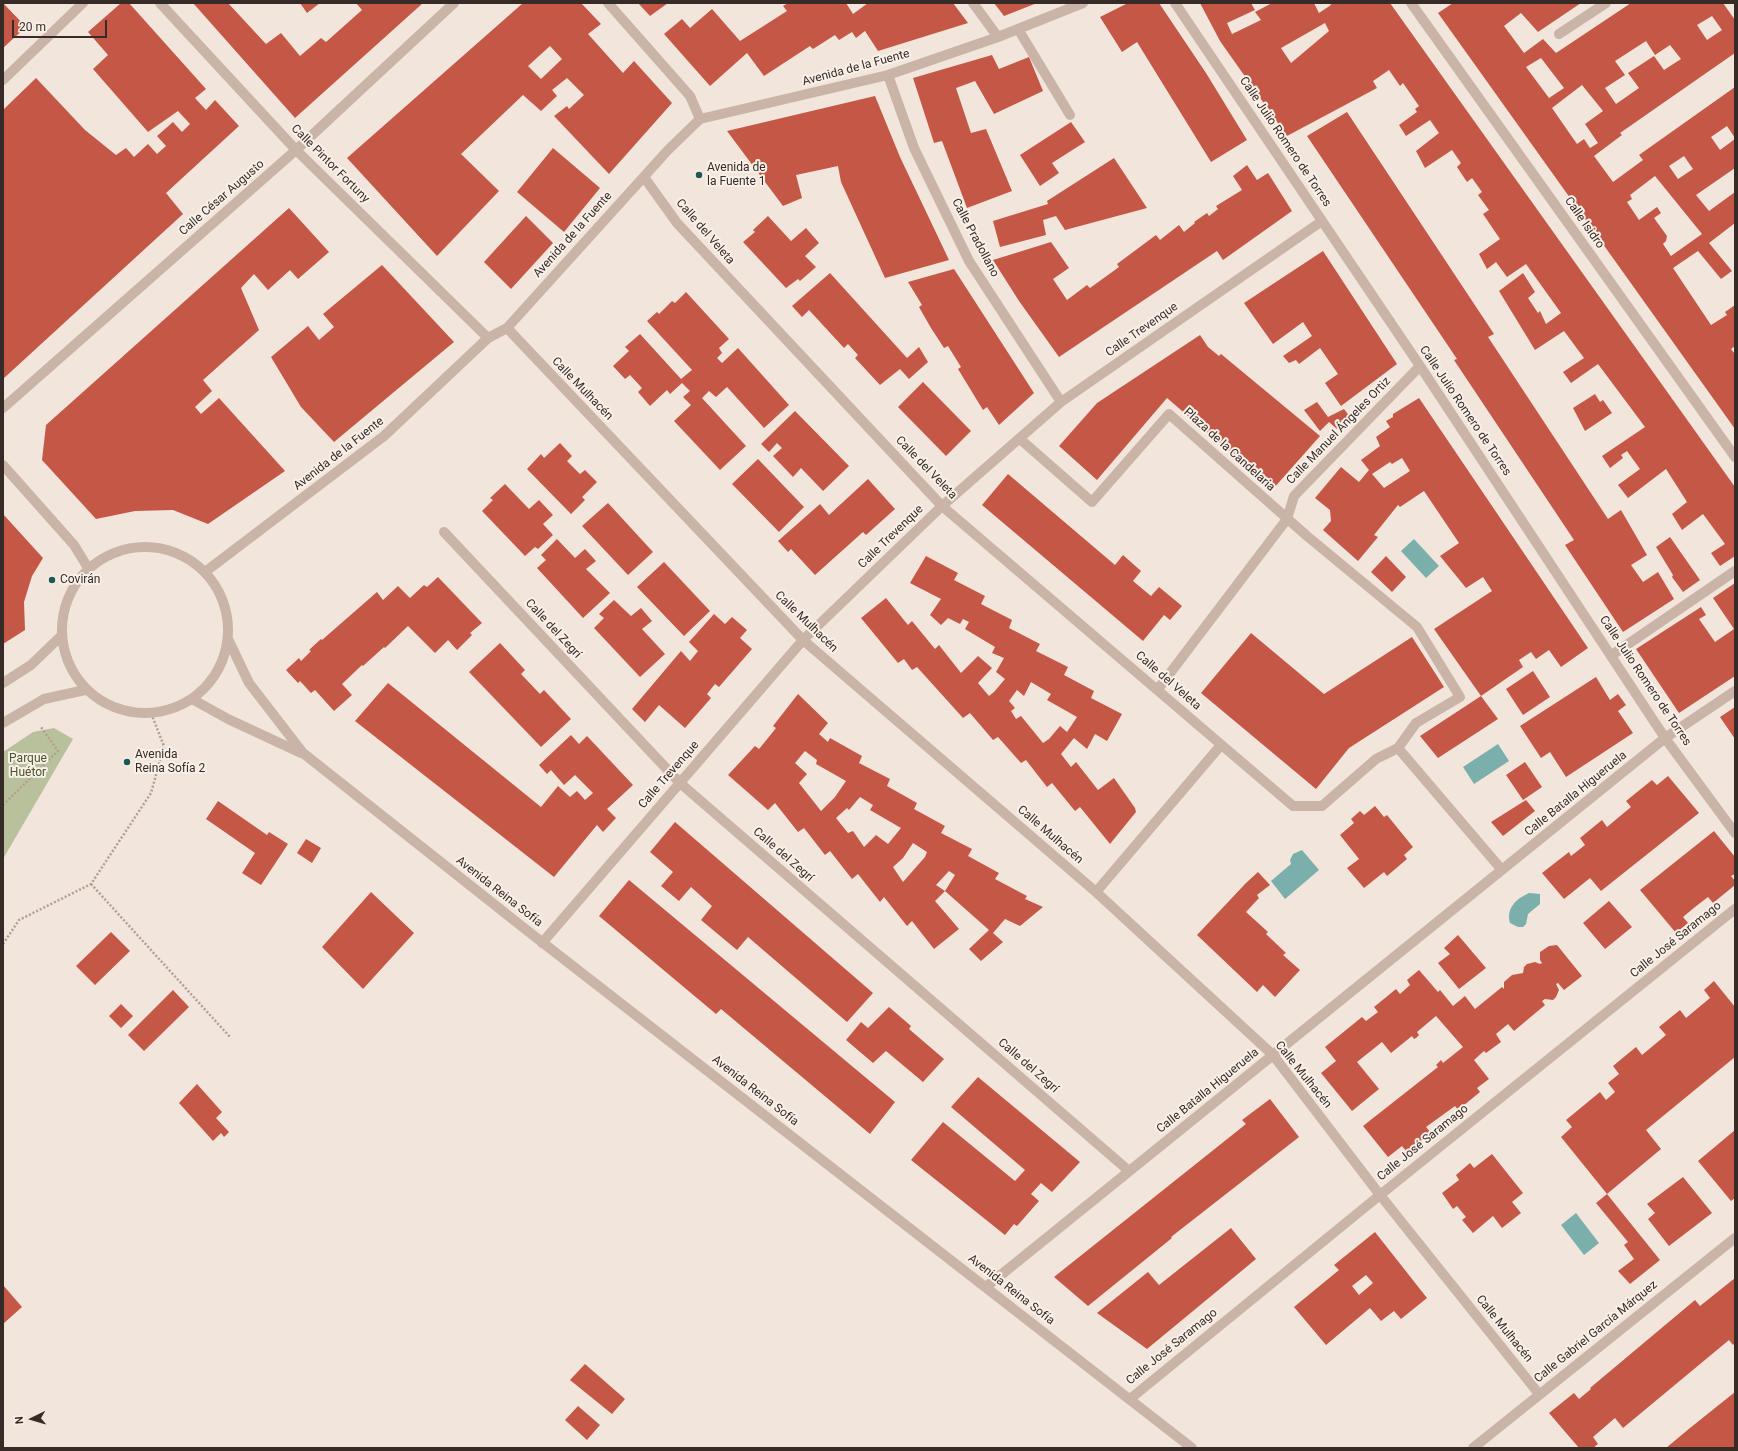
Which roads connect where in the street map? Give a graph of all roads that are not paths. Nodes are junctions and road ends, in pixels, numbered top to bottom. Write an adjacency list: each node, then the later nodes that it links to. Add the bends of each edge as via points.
1 (83, 3): 14 (street)
2 (160, 3): 17 (street, Calle Pintor Fortuny)
3 (454, 3): 17 (street, Calle César Augusto)
4 (608, 3): 16 (street, via 690,96)
5 (973, 3): 12 (street)
6 (1083, 3): 10 (street, Avenida de la Fuente)
7 (1175, 3): 19 (street, Calle Julio Romero de Torres)
8 (1411, 3): 26 (street, Calle Isidro)
9 (1606, 3): 11 (street)
10 (1018, 29): 12 (street, Avenida de la Fuente); 15 (street)
11 (1559, 34)
12 (998, 37): 13 (street, Avenida de la Fuente)
13 (888, 76): 16 (street, Avenida de la Fuente); 23 (street, Calle Pradollano, via 914,148 969,261)
14 (3, 80)
15 (1070, 115)
16 (700, 119): 18 (street, Avenida de la Fuente)
17 (296, 150): 21 (street, Calle Pintor Fortuny); 24 (street, Calle César Augusto)
18 (644, 177): 20 (street, Avenida de la Fuente); 28 (street, Calle del Veleta, via 677,222)
19 (1322, 221): 22 (street, Calle Julio Romero de Torres); 23 (street, Calle Trevenque)
20 (507, 328): 21 (street, Avenida de la Fuente); 36 (street, Calle Mulhacén)
21 (488, 338): 33 (street, Avenida de la Fuente, via 384,436)
22 (1420, 366): 29 (street, Calle Manuel Ángeles Ortiz, via 1294,496); 37 (street, Calle Julio Romero de Torres)
23 (1060, 402): 25 (street, Calle Trevenque)
24 (3, 408)
25 (1020, 439): 28 (street, Calle Trevenque); 29 (street, Plaza de la Candelaria, via 1092,502 1169,414)
26 (1735, 457)
27 (3, 465): 31 (street, via 74,545)
28 (942, 506): 36 (street, Calle Trevenque); 39 (street, Calle del Veleta)
29 (1287, 519): 39 (street); 46 (street, Plaza de la Candelaria, via 1417,627 1460,697 1416,723)
30 (444, 532): 48 (street, Calle del Zegrí)
31 (88, 568): 33 (street, via 104,556 125,549 148,547 171,551 187,558); 34 (street, via 71,592 62,616)
32 (1735, 571): 37 (street)
33 (205, 572): 35 (street, via 224,604 228,621)
34 (62, 635): 38 (street, via 31,665); 40 (street, via 70,668)
35 (228, 639): 42 (street, via 220,665 212,678); 47 (street, Avenida Reina Sofía, via 249,683)
36 (803, 640): 48 (street, Calle Trevenque); 51 (street, Calle Mulhacén)
37 (1612, 655): 44 (street, Calle Julio Romero de Torres)
38 (3, 683)
39 (1158, 689): 45 (street, Calle del Veleta)
40 (85, 690): 42 (street, via 105,704 128,712 151,713 178,707); 43 (street, via 44,699)
41 (1735, 691): 44 (street, Calle Batalla Higueruela)
42 (192, 699): 47 (street, Avenida Reina Sofía, via 228,719)
43 (3, 723)
44 (1665, 738): 49 (street, Calle Julio Romero de Torres); 50 (street, Calle Batalla Higueruela)
45 (1221, 745): 46 (street, Calle del Veleta, via 1293,806 1322,806 1376,759); 51 (street)
46 (1398, 748): 50 (street)
47 (303, 753): 53 (street, Avenida Reina Sofía)
48 (680, 783): 53 (street, Calle Trevenque); 55 (street, Calle del Zegrí)
49 (1735, 833)
50 (1502, 870): 54 (street, Calle Batalla Higueruela)
51 (1096, 892): 54 (street, Calle Mulhacén)
52 (1735, 909): 56 (street, Calle José Saramago)
53 (542, 943): 58 (street, Avenida Reina Sofía)
54 (1273, 1055): 55 (street, Calle Batalla Higueruela); 56 (street, Calle Mulhacén)
55 (1129, 1171): 58 (street, Calle Batalla Higueruela)
56 (1380, 1195): 59 (street, Calle Mulhacén); 60 (street, Calle José Saramago)
57 (1735, 1238): 59 (street, Calle Gabriel García Márquez)
58 (986, 1287): 60 (street, Avenida Reina Sofía)
59 (1539, 1394): 62 (street, Calle Gabriel García Márquez)
60 (1130, 1399): 61 (street, Avenida Reina Sofía)
61 (1192, 1448)
62 (1473, 1448)

